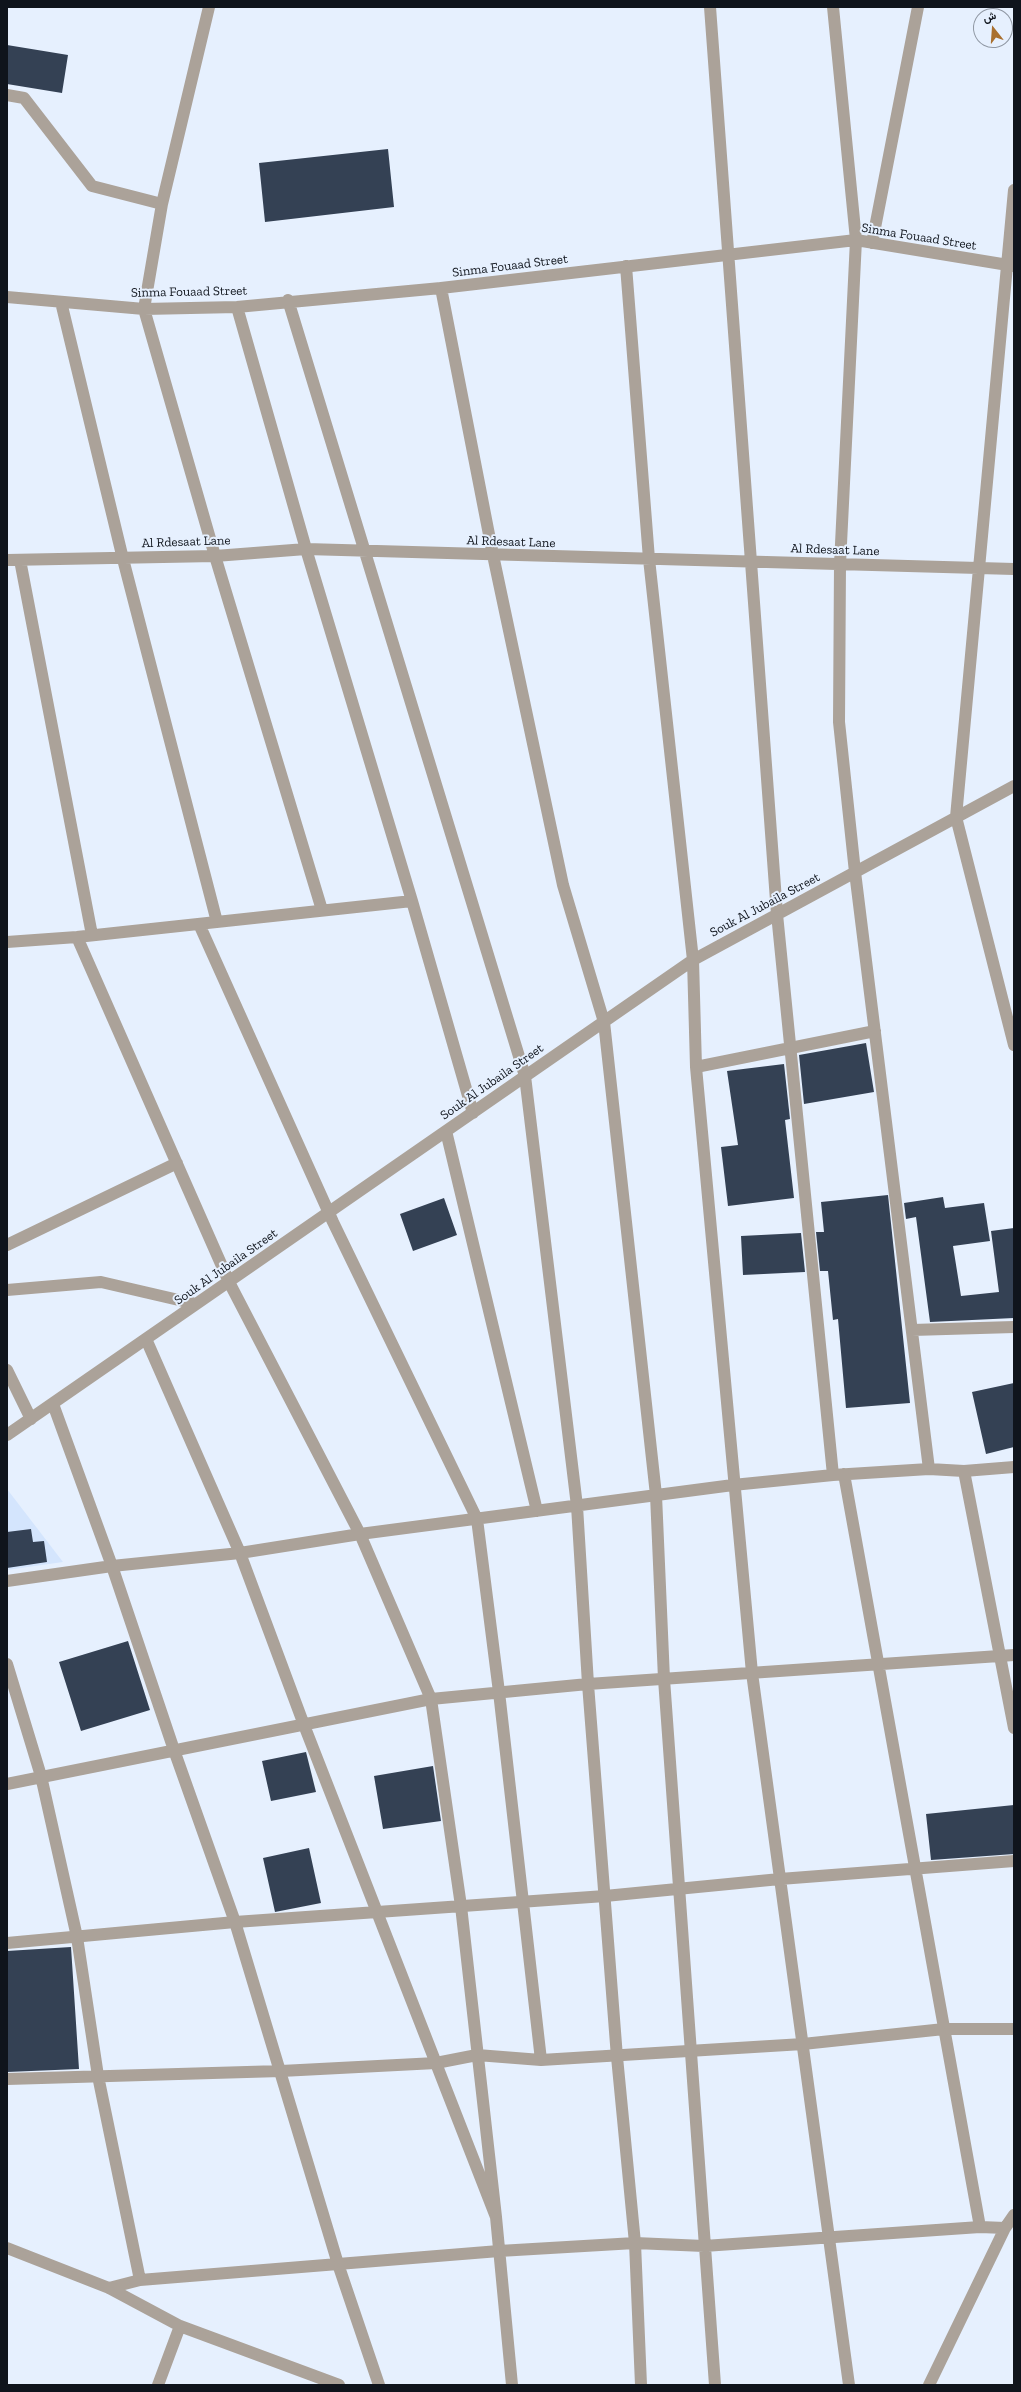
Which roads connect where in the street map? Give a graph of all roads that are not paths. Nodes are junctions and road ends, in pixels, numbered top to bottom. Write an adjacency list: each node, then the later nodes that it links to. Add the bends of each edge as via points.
1 (209, 7): 7 (street)
2 (710, 7): 10 (street)
3 (833, 7): 8 (street)
4 (918, 7): 9 (street)
5 (7, 95): 7 (street, via 24,98 92,186)
6 (1014, 190): 12 (street)
7 (162, 204): 18 (street)
8 (856, 240): 9 (street, Sinma Fouaad Street); 10 (street, Sinma Fouaad Street); 28 (street)
9 (872, 243): 12 (street, Sinma Fouaad Street)
10 (728, 255): 11 (street, Sinma Fouaad Street); 27 (street)
11 (626, 266): 13 (street, Sinma Fouaad Street); 24 (street)
12 (1011, 266): 29 (street)
13 (440, 288): 15 (street, Sinma Fouaad Street); 21 (street)
14 (7, 298): 16 (street, Sinma Fouaad Street)
15 (288, 300): 17 (street, Sinma Fouaad Street); 20 (street)
16 (61, 302): 18 (street, Sinma Fouaad Street); 23 (street)
17 (236, 307): 18 (street, Sinma Fouaad Street); 19 (street)
18 (144, 309): 22 (street)
19 (306, 549): 20 (street, Al Rdesaat Lane); 22 (street, Al Rdesaat Lane); 34 (street)
20 (366, 551): 21 (street, Al Rdesaat Lane); 48 (street)
21 (493, 555): 24 (street, Al Rdesaat Lane); 43 (street, via 563,885)
22 (215, 556): 23 (street, Al Rdesaat Lane); 35 (street)
23 (123, 559): 26 (street, Al Rdesaat Lane); 37 (street)
24 (649, 559): 27 (street, Al Rdesaat Lane); 42 (street)
25 (7, 560): 26 (street, Al Rdesaat Lane)
26 (20, 560): 39 (street)
27 (750, 562): 28 (street, Al Rdesaat Lane); 36 (street)
28 (840, 564): 29 (street, Al Rdesaat Lane); 33 (street, via 839,722)
29 (979, 568): 30 (street, Al Rdesaat Lane); 32 (street)
30 (1014, 569)
31 (1014, 786): 32 (street, Souk Al Jubaila Street)
32 (956, 817): 33 (street, Souk Al Jubaila Street); 45 (street)
33 (855, 872): 36 (street, Souk Al Jubaila Street); 44 (street)
34 (412, 901): 35 (street); 49 (street)
35 (322, 910): 37 (street)
36 (777, 914): 42 (street, Souk Al Jubaila Street); 46 (street)
37 (217, 922): 38 (street)
38 (199, 924): 39 (street); 52 (street)
39 (92, 935): 40 (street)
40 (77, 937): 41 (street); 51 (street)
41 (7, 942)
42 (693, 960): 43 (street, Souk Al Jubaila Street); 47 (street)
43 (604, 1022): 48 (street, Souk Al Jubaila Street); 69 (street)
44 (875, 1031): 46 (street); 58 (street)
45 (1014, 1045)
46 (790, 1048): 47 (street); 67 (street)
47 (696, 1067): 68 (street)
48 (525, 1076): 49 (street, Souk Al Jubaila Street); 70 (street)
49 (473, 1113): 50 (street, Souk Al Jubaila Street)
50 (446, 1131): 52 (street, Souk Al Jubaila Street); 71 (street)
51 (177, 1163): 53 (street); 54 (street)
52 (328, 1213): 54 (street, Souk Al Jubaila Street); 72 (street)
53 (7, 1245)
54 (229, 1282): 56 (street, Souk Al Jubaila Street); 73 (street)
55 (7, 1290): 56 (street, via 101,1282)
56 (196, 1304): 59 (street, Souk Al Jubaila Street)
57 (1014, 1327): 58 (street)
58 (912, 1330): 65 (street)
59 (146, 1339): 61 (street, Souk Al Jubaila Street); 74 (street)
60 (7, 1370): 62 (street)
61 (52, 1404): 62 (street, Souk Al Jubaila Street); 75 (street)
62 (31, 1419): 63 (street, Souk Al Jubaila Street)
63 (7, 1436)
64 (1014, 1467): 66 (street)
65 (929, 1469): 66 (street); 67 (street)
66 (964, 1471): 78 (street)
67 (838, 1474): 68 (street); 80 (street)
68 (733, 1485): 69 (street); 81 (street)
69 (656, 1495): 70 (street); 82 (street)
70 (577, 1506): 71 (street); 83 (street)
71 (537, 1511): 72 (street)
72 (477, 1519): 73 (street); 84 (street)
73 (360, 1534): 74 (street); 85 (street)
74 (240, 1553): 75 (street); 86 (street)
75 (112, 1566): 76 (street); 88 (street)
76 (7, 1581)
77 (1014, 1655): 78 (street)
78 (1000, 1656): 80 (street); 87 (street)
79 (7, 1664): 89 (street)
80 (878, 1665): 81 (street); 92 (street)
81 (752, 1673): 82 (street); 93 (street)
82 (664, 1679): 83 (street); 94 (street)
83 (588, 1684): 84 (street); 95 (street)
84 (499, 1692): 85 (street); 96 (street)
85 (431, 1699): 86 (street); 97 (street)
86 (304, 1725): 88 (street); 98 (street)
87 (1014, 1728)
88 (174, 1750): 89 (street); 99 (street)
89 (41, 1776): 90 (street); 100 (street)
90 (7, 1784)
91 (1014, 1861): 92 (street)
92 (915, 1869): 93 (street); 103 (street)
93 (780, 1879): 94 (street); 104 (street)
94 (678, 1889): 95 (street); 105 (street)
95 (605, 1896): 96 (street); 107 (street)
96 (523, 1902): 97 (street); 108 (street)
97 (461, 1906): 98 (street); 106 (street)
98 (378, 1913): 99 (street); 109 (street)
99 (236, 1922): 100 (street); 110 (street)
100 (77, 1937): 101 (street); 111 (street)
101 (7, 1943)
102 (1014, 2029): 103 (street)
103 (944, 2030): 104 (street); 115 (street)
104 (803, 2044): 105 (street); 117 (street)
105 (692, 2050): 107 (street); 119 (street)
106 (477, 2055): 108 (street); 109 (street); 114 (street)
107 (617, 2057): 108 (street); 118 (street)
108 (541, 2060)
109 (436, 2063): 110 (street); 114 (street)
110 (280, 2071): 111 (street); 122 (street)
111 (98, 2076): 112 (street); 123 (street)
112 (7, 2079)
113 (1014, 2215): 116 (street)
114 (496, 2217): 121 (street)
115 (980, 2227): 116 (street); 117 (street)
116 (1005, 2228): 133 (street)
117 (829, 2238): 119 (street); 132 (street)
118 (635, 2243): 119 (street); 121 (street); 130 (street)
119 (704, 2246): 131 (street)
120 (7, 2248): 124 (street)
121 (499, 2251): 122 (street); 129 (street)
122 (338, 2264): 123 (street); 128 (street)
123 (140, 2280): 124 (street)
124 (109, 2288): 125 (street)
125 (180, 2326): 126 (street); 127 (street)
126 (158, 2385)
127 (339, 2385)
128 (379, 2385)
129 (512, 2385)
130 (641, 2385)
131 (715, 2385)
132 (849, 2385)
133 (929, 2385)

